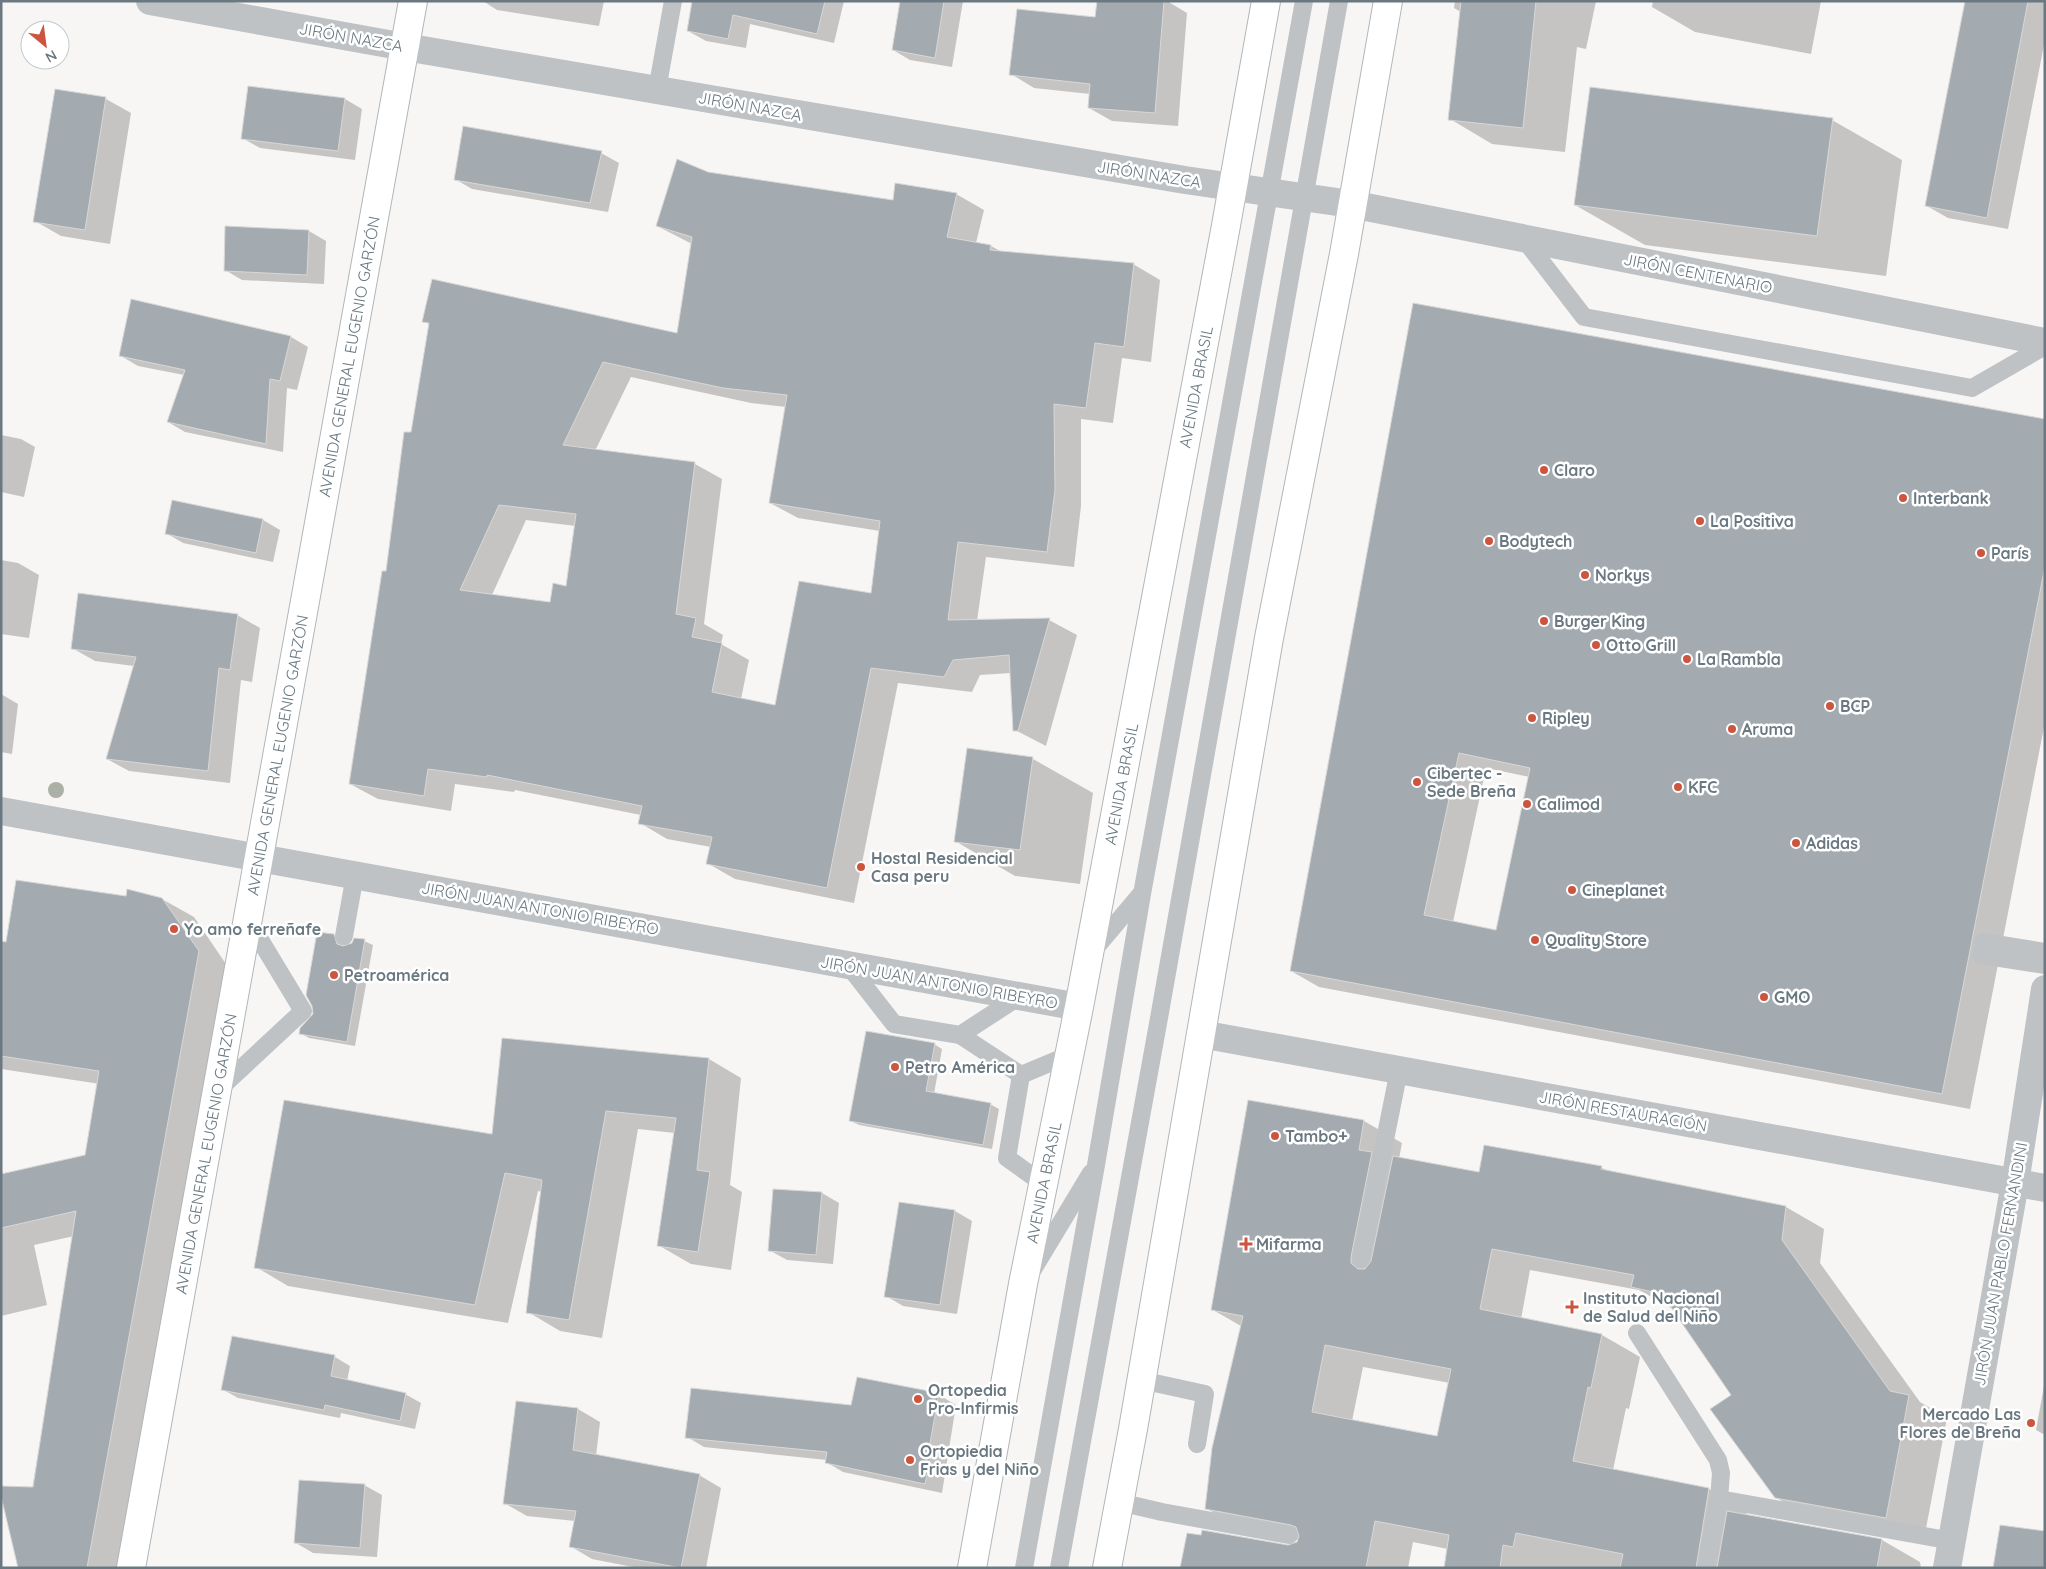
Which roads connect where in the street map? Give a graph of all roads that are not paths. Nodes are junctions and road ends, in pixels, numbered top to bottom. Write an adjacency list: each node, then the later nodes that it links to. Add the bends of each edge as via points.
1 (150, 1): 8 (street, JIRÓN NAZCA)
2 (413, 1): 8 (main road, AVENIDA GENERAL EUGENIO GARZÓN)
3 (673, 1): 9 (lane)
4 (1266, 1): 10 (main road, AVENIDA BRASIL)
5 (1304, 1): 11 (lane)
6 (1339, 1): 12 (lane)
7 (1388, 1): 13 (main road)
8 (405, 47): 9 (street, JIRÓN NAZCA); 18 (main road, AVENIDA GENERAL EUGENIO GARZÓN)
9 (657, 90): 10 (street, JIRÓN NAZCA)
10 (1233, 187): 11 (street, JIRÓN NAZCA); 24 (main road, AVENIDA BRASIL)
11 (1271, 193): 12 (street, JIRÓN NAZCA); 20 (lane)
12 (1304, 197): 13 (street, JIRÓN NAZCA); 52 (lane)
13 (1351, 204): 14 (street, JIRÓN CENTENARIO); 30 (main road, via 1269,638)
14 (1524, 239): 15 (street, JIRÓN CENTENARIO); 16 (lane, via 1584,317 1972,388)
15 (2045, 342)
16 (2045, 346)
17 (1, 811): 18 (street, JIRÓN JUAN ANTONIO RIBEYRO)
18 (258, 858): 19 (street, JIRÓN JUAN ANTONIO RIBEYRO); 21 (main road, AVENIDA GENERAL EUGENIO GARZÓN)
19 (355, 875): 22 (lane); 25 (street, JIRÓN JUAN ANTONIO RIBEYRO)
20 (1142, 894): 24 (lane); 36 (lane)
21 (248, 920): 35 (main road, AVENIDA GENERAL EUGENIO GARZÓN); 35 (lane, via 303,1011)
22 (344, 936)
23 (2045, 952): 26 (lane, via 1982,949)
24 (1088, 957): 29 (main road, AVENIDA BRASIL)
25 (848, 965): 28 (street, JIRÓN JUAN ANTONIO RIBEYRO); 31 (lane, via 894,1024)
26 (2045, 965)
27 (2045, 989): 37 (street, JIRÓN JUAN PABLO FERNANDINI)
28 (1020, 996): 29 (street, JIRÓN JUAN ANTONIO RIBEYRO); 31 (lane)
29 (1079, 1007): 32 (main road, AVENIDA BRASIL)
30 (1201, 1034): 33 (street, JIRÓN RESTAURACIÓN); 43 (main road)
31 (960, 1035): 34 (lane)
32 (1069, 1055): 34 (lane); 38 (main road, AVENIDA BRASIL)
33 (1399, 1070): 37 (street, JIRÓN RESTAURACIÓN); 40 (lane)
34 (1020, 1075): 38 (lane, via 1007,1158)
35 (217, 1091): 49 (main road, AVENIDA GENERAL EUGENIO GARZÓN)
36 (1096, 1164): 41 (lane); 51 (lane)
37 (2015, 1183): 39 (street, JIRÓN RESTAURACIÓN); 48 (street, JIRÓN JUAN PABLO FERNANDINI)
38 (1045, 1185): 41 (main road, AVENIDA BRASIL)
39 (2045, 1188)
40 (1361, 1259)
41 (1023, 1284): 50 (main road, AVENIDA BRASIL)
42 (1637, 1333): 45 (lane, via 1718,1460 1721,1473)
43 (1140, 1380): 44 (lane, via 1205,1394); 46 (main road)
44 (1197, 1444)
45 (1719, 1499): 48 (lane); 54 (lane)
46 (1119, 1502): 47 (lane); 53 (main road)
47 (1289, 1535)
48 (1952, 1541): 55 (street, JIRÓN JUAN PABLO FERNANDINI)
49 (131, 1568)
50 (972, 1568)
51 (1024, 1568)
52 (1059, 1568)
53 (1107, 1568)
54 (1706, 1568)
55 (1947, 1568)

